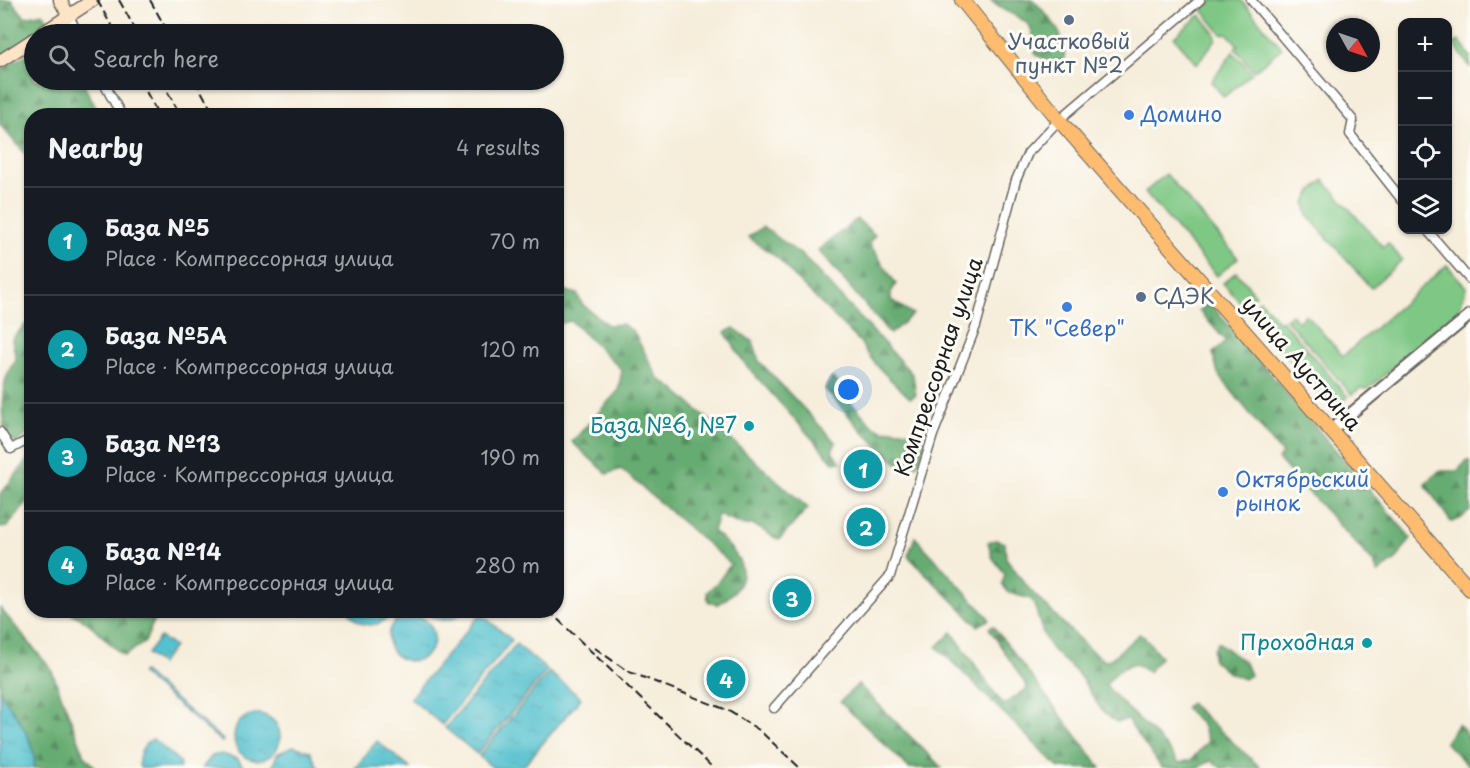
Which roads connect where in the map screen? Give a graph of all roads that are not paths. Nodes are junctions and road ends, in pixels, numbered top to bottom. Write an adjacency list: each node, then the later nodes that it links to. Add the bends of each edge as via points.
1 (60, 0): 6 (main road)
2 (93, 0): 6 (main road)
3 (962, 0): 13 (main road, улица Аустрина)
4 (1200, 0): 13 (street, Компрессорная улица)
5 (1251, 0): 14 (street, via 1353,120 1350,134)
6 (69, 16): 7 (main road); 8 (street)
7 (57, 24)
8 (73, 24)
9 (24, 45): 10 (main road)
10 (0, 61)
11 (108, 90): 12 (street)
12 (118, 108)
13 (1059, 120): 18 (main road, улица Аустрина); 22 (street, Компрессорная улица, via 1028,153 1016,180 976,326 933,435 890,576)
14 (1398, 195)
15 (1430, 234): 16 (street)
16 (1470, 280)
17 (1470, 315): 18 (street)
18 (1331, 430): 21 (main road, улица Аустрина)
19 (0, 432): 20 (street, via 11,449)
20 (24, 444)
21 (1470, 590)
22 (774, 708)

